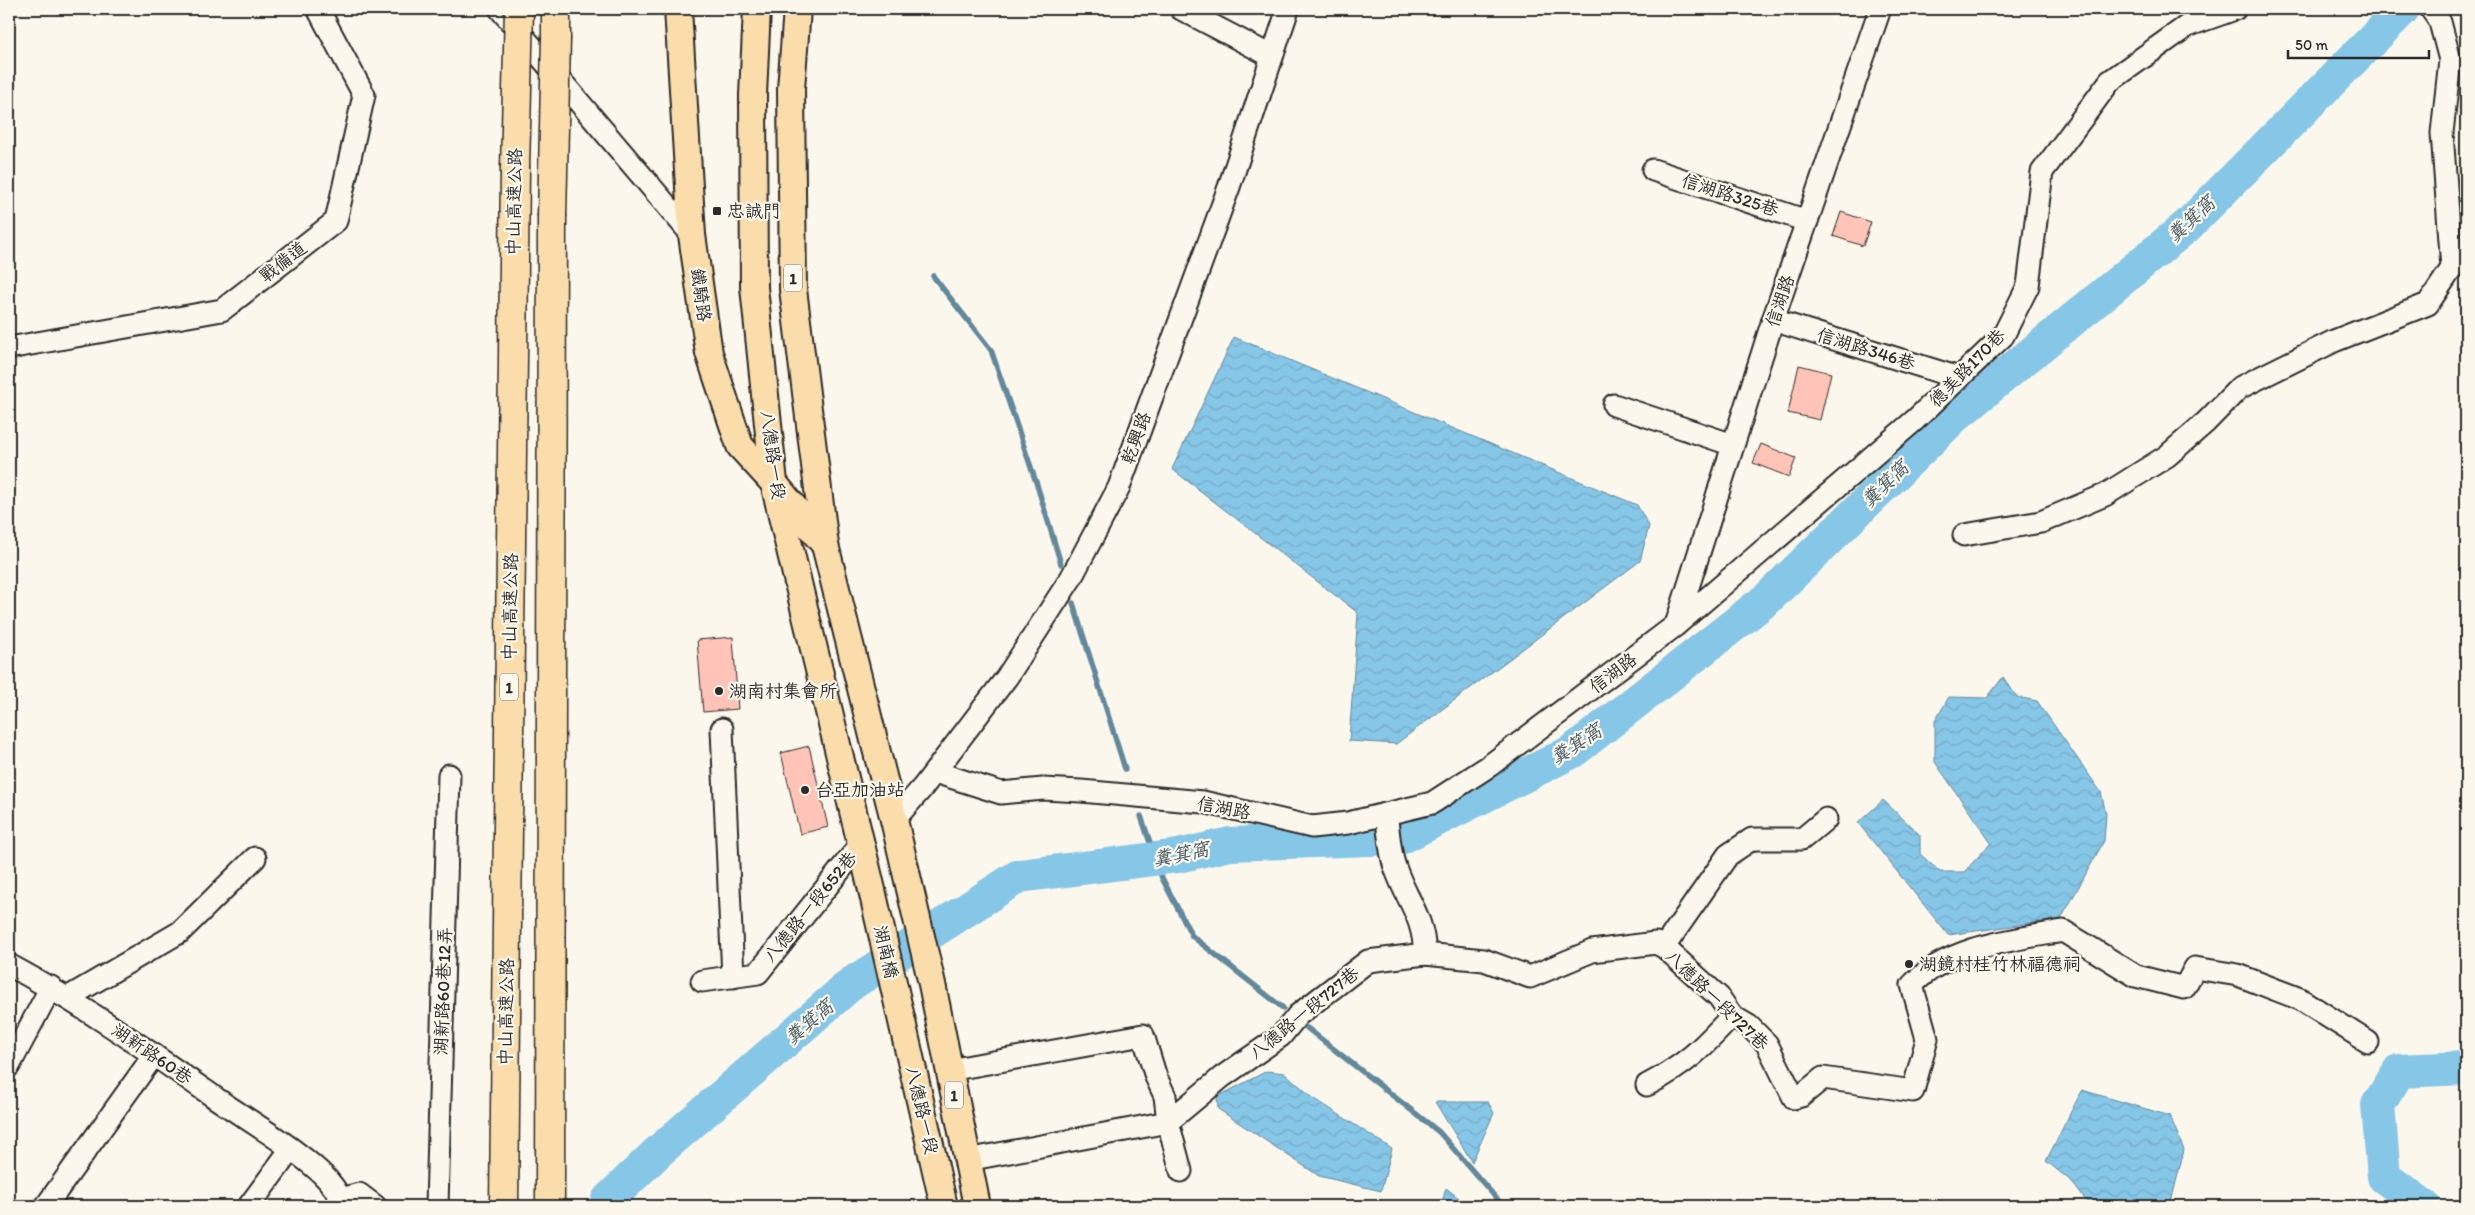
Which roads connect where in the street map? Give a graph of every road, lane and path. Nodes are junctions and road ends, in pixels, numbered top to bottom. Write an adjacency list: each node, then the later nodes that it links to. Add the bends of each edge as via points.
1 (318, 9): 18 (street, 戰備道, via 364,95 336,221 222,310)
2 (500, 9): 16 (street)
3 (519, 9): 58 (highway, 中山高速公路 / 1, bridge, via 514,168)
4 (556, 9): 59 (highway, bridge, via 552,217)
5 (678, 9): 16 (main road, 鐵騎路)
6 (757, 9): 22 (main road, 八德路一段 / 1, via 753,95 754,287)
7 (797, 9): 24 (main road, 1, via 791,89 794,289)
8 (1181, 9): 13 (street)
9 (1288, 9): 13 (street, 乾興路)
10 (1880, 9): 15 (street, 信湖路)
11 (2235, 9): 19 (street, 德美路170巷, via 2186,26 2104,89 2042,172 2028,286 2003,336)
12 (2436, 15): 23 (street, via 2450,60 2442,133 2452,268 2428,304 2334,341 2239,388 2167,456 2105,495 2041,522)
13 (1271, 56): 27 (street, 乾興路, via 1229,187 1119,487 1071,578 1007,677)
14 (1653, 170): 15 (street, 信湖路325巷)
15 (1807, 221): 17 (street, 信湖路)
16 (692, 235): 22 (main road, 鐵騎路, via 709,353 740,446)
17 (1773, 320): 19 (street, 信湖路346巷); 21 (street, 信湖路)
18 (9, 348)
19 (1959, 378): 25 (street, 德美路170巷, via 1915,420)
20 (1614, 405): 21 (street)
21 (1733, 446): 25 (street, 信湖路)
22 (774, 484): 24 (main road, 鐵騎路); 32 (main road, 八德路一段 / 1)
23 (1964, 535)
24 (824, 545): 30 (main road, 1)
25 (1676, 625): 31 (street, 信湖路, via 1489,766 1432,802)
26 (722, 729): 38 (street)
27 (935, 772): 30 (street, 乾興路); 31 (street, 信湖路, via 1000,793 1043,789 1203,802 1312,827)
28 (449, 775): 57 (street, 湖新路60巷12弄)
29 (1826, 819): 35 (street, via 1802,838 1752,840 1728,855)
30 (894, 820): 40 (main road, 湖南橋 / 1)
31 (1388, 822): 36 (street, via 1394,866 1424,932)
32 (861, 844): 34 (main road, 八德路一段 / 1); 38 (street, 八德路一段652巷, via 758,973)
33 (255, 858): 41 (street, via 180,932)
34 (872, 890): 42 (main road, 湖南橋 / 1)
35 (1664, 947): 36 (street, 八德路一段727巷, via 1656,943 1592,951 1530,977 1484,960); 43 (street, 八德路一段727巷, via 1719,996)
36 (1425, 954): 49 (street, 八德路一段727巷, via 1368,961 1298,1015 1281,1036 1222,1077)
37 (9, 966): 41 (street, 湖新路60巷)
38 (733, 976): 39 (street, 八德路一段652巷)
39 (702, 981)
40 (932, 984): 47 (main road, 八德路一段 / 1)
41 (59, 993): 45 (street, 湖新路60巷); 46 (street)
42 (900, 1013): 60 (main road, 八德路一段 / 1)
43 (1732, 1016): 44 (street, 八德路一段727巷, via 1749,1026 1767,1044 1794,1098 1802,1096 1823,1078 1913,1091 1926,1039 1912,985 1916,980 1958,955 2063,931 2136,976 2184,988 2195,968 2238,975 2300,999); 48 (street, via 1693,1058)
44 (2368, 1042)
45 (154, 1055): 50 (street, 湖新路60巷); 54 (street)
46 (9, 1066)
47 (949, 1070): 49 (street, via 1143,1035 1165,1096); 51 (main road, 八德路一段 / 1)
48 (1647, 1085)
49 (1168, 1122): 51 (street, 八德路一段727巷); 52 (street)
50 (291, 1149): 53 (street, 湖新路60巷, via 320,1173); 55 (street)
51 (967, 1160): 61 (main road, 八德路一段 / 1)
52 (1181, 1172)
53 (342, 1202): 56 (street, via 359,1194)
54 (46, 1206)
55 (249, 1206)
56 (375, 1206)
57 (437, 1206)
58 (504, 1206)
59 (550, 1206)
60 (944, 1206)
61 (977, 1206)

